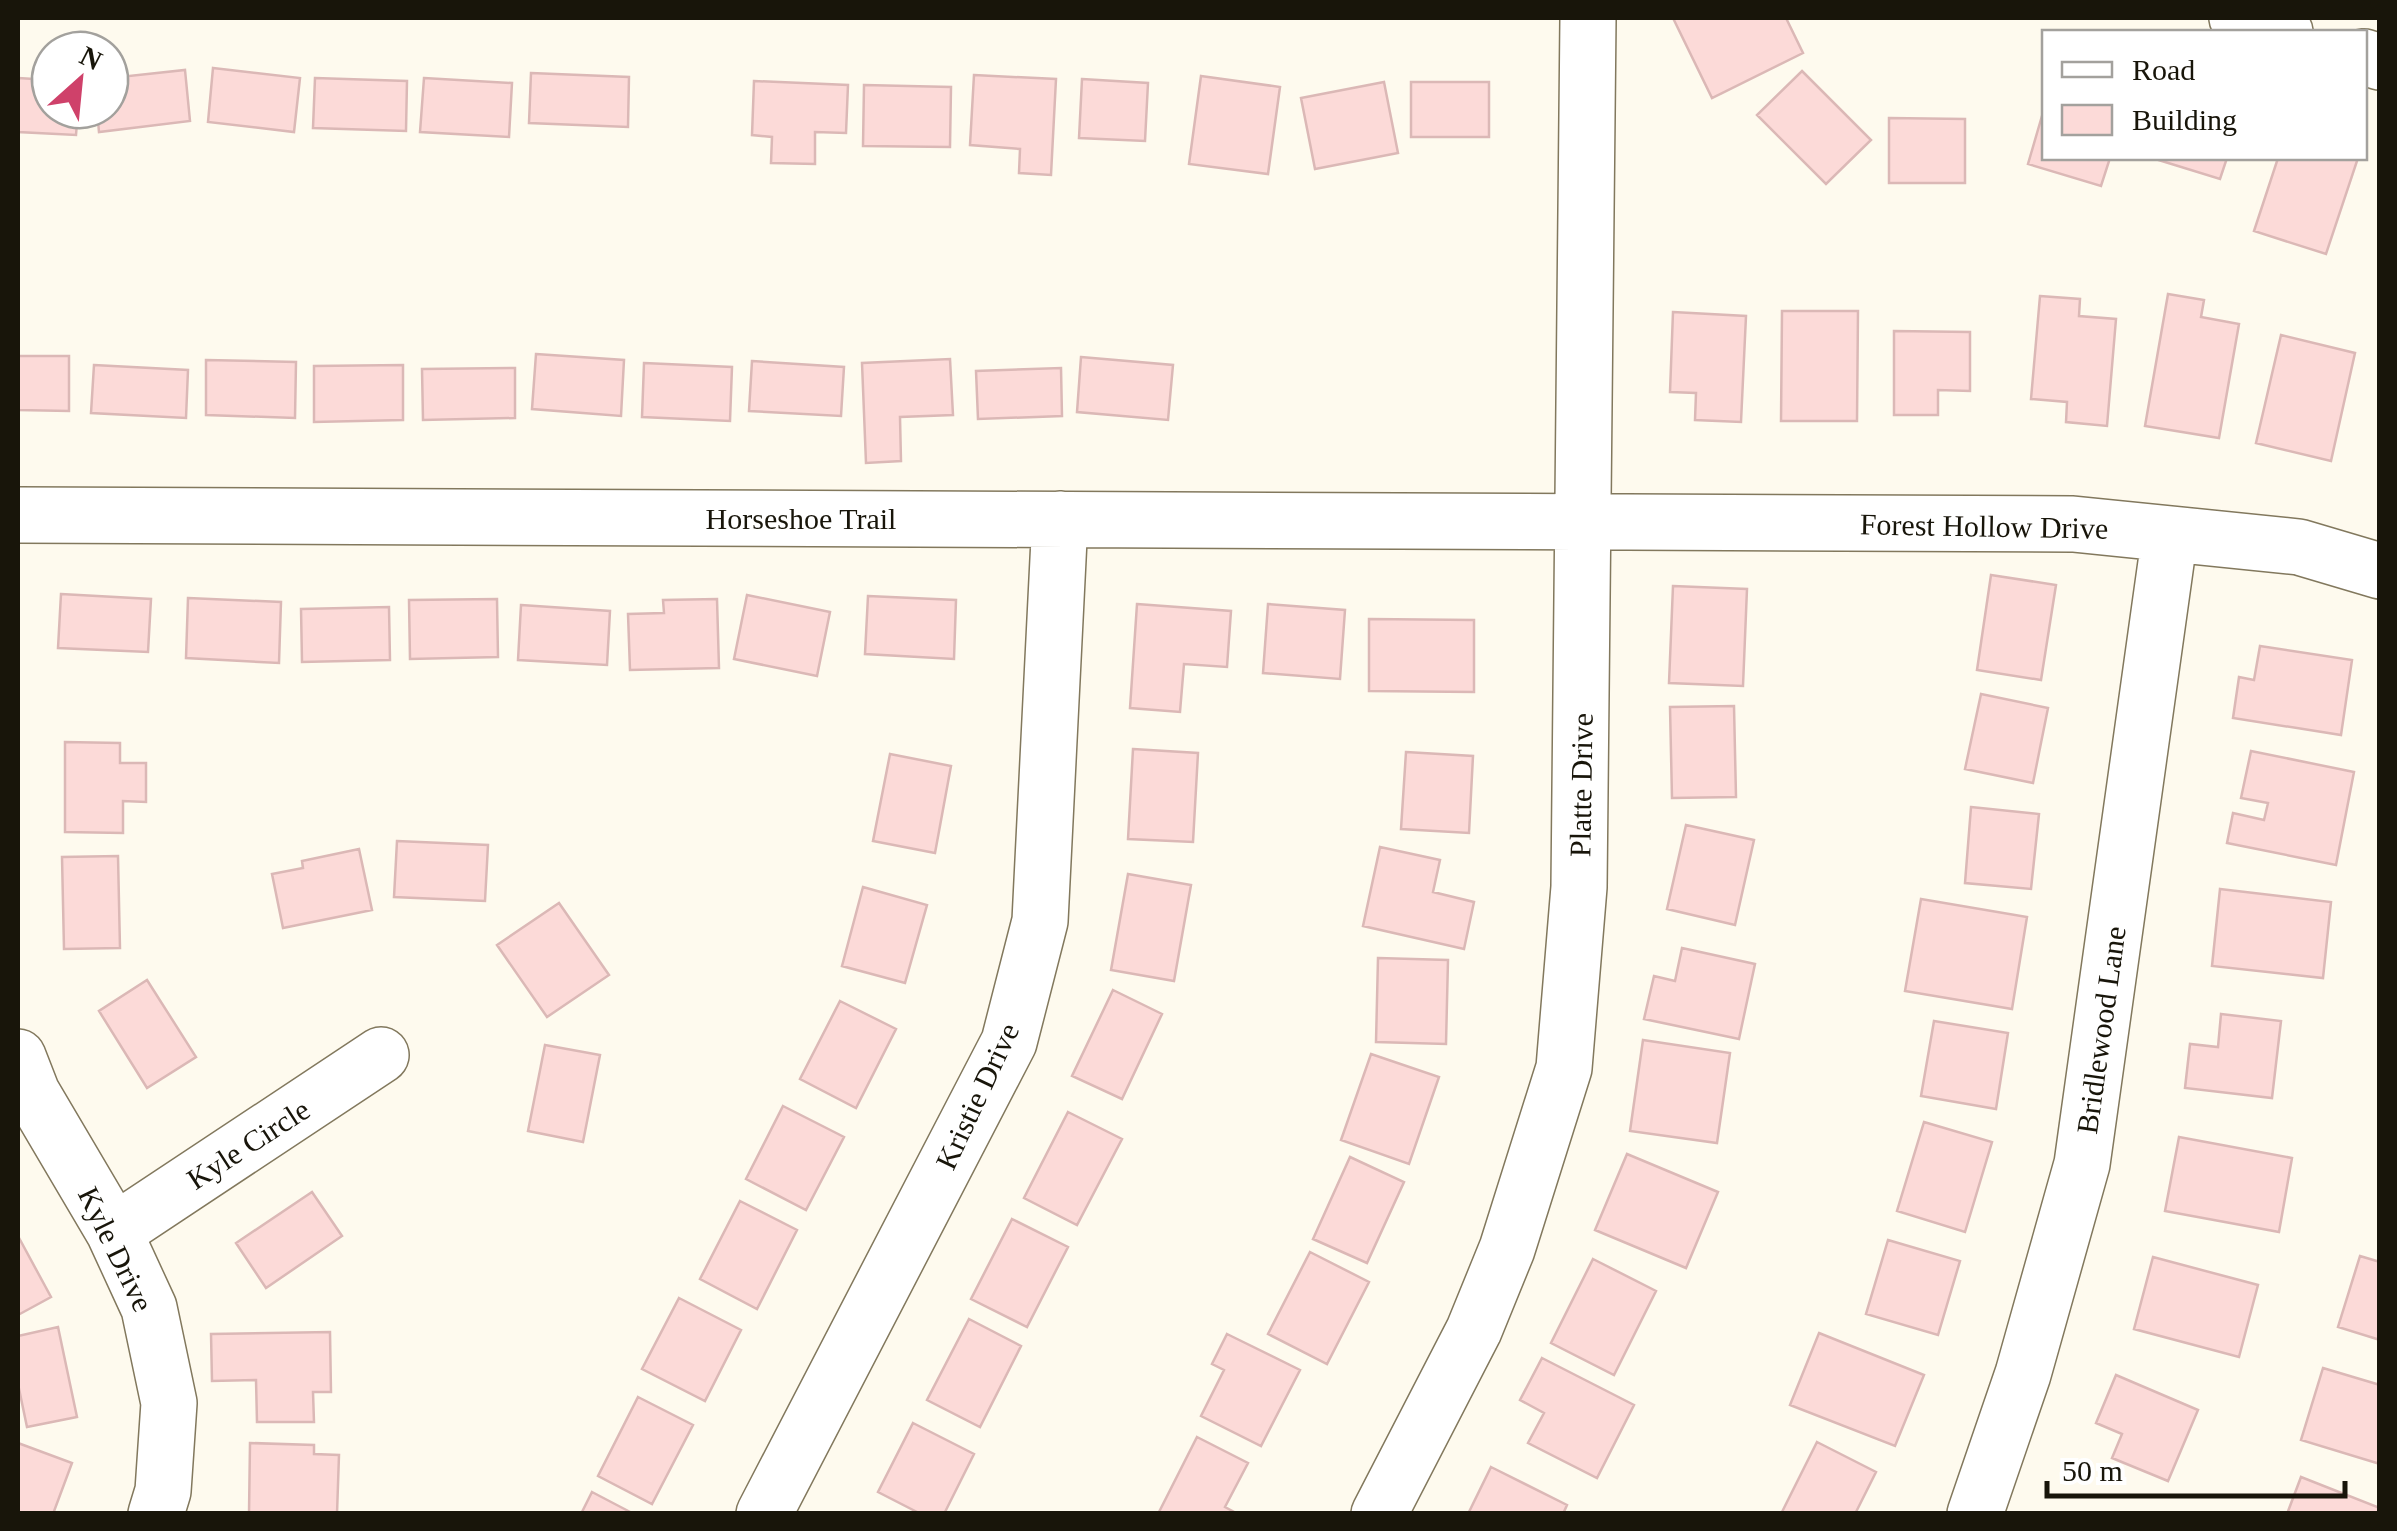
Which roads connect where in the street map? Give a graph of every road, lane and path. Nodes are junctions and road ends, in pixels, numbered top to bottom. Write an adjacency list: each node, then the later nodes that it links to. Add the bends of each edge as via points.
1 (1588, 18): 6 (street, Platte Drive)
2 (2236, 18): 3 (street)
3 (2278, 30)
4 (18, 515): 5 (street, Horseshoe Trail)
5 (1060, 519): 6 (street, Horseshoe Trail); 13 (street, Kristie Drive, via 1040,921 1008,1042)
6 (1585, 522): 7 (street, Forest Hollow Drive, via 2073,524); 14 (street, Platte Drive, via 1579,887 1564,1068 1474,1330)
7 (2170, 534): 8 (street, Forest Hollow Drive, via 2299,546); 15 (street, Bridlewood Lane, via 2082,1164)
8 (2380, 571)
9 (18, 1056): 11 (street, Kyle Drive, via 32,1093)
10 (381, 1056): 11 (street, Kyle Circle)
11 (114, 1232): 12 (street, Kyle Drive, via 149,1308 169,1404)
12 (156, 1514)
13 (764, 1514)
14 (1378, 1514)
15 (1976, 1514)

